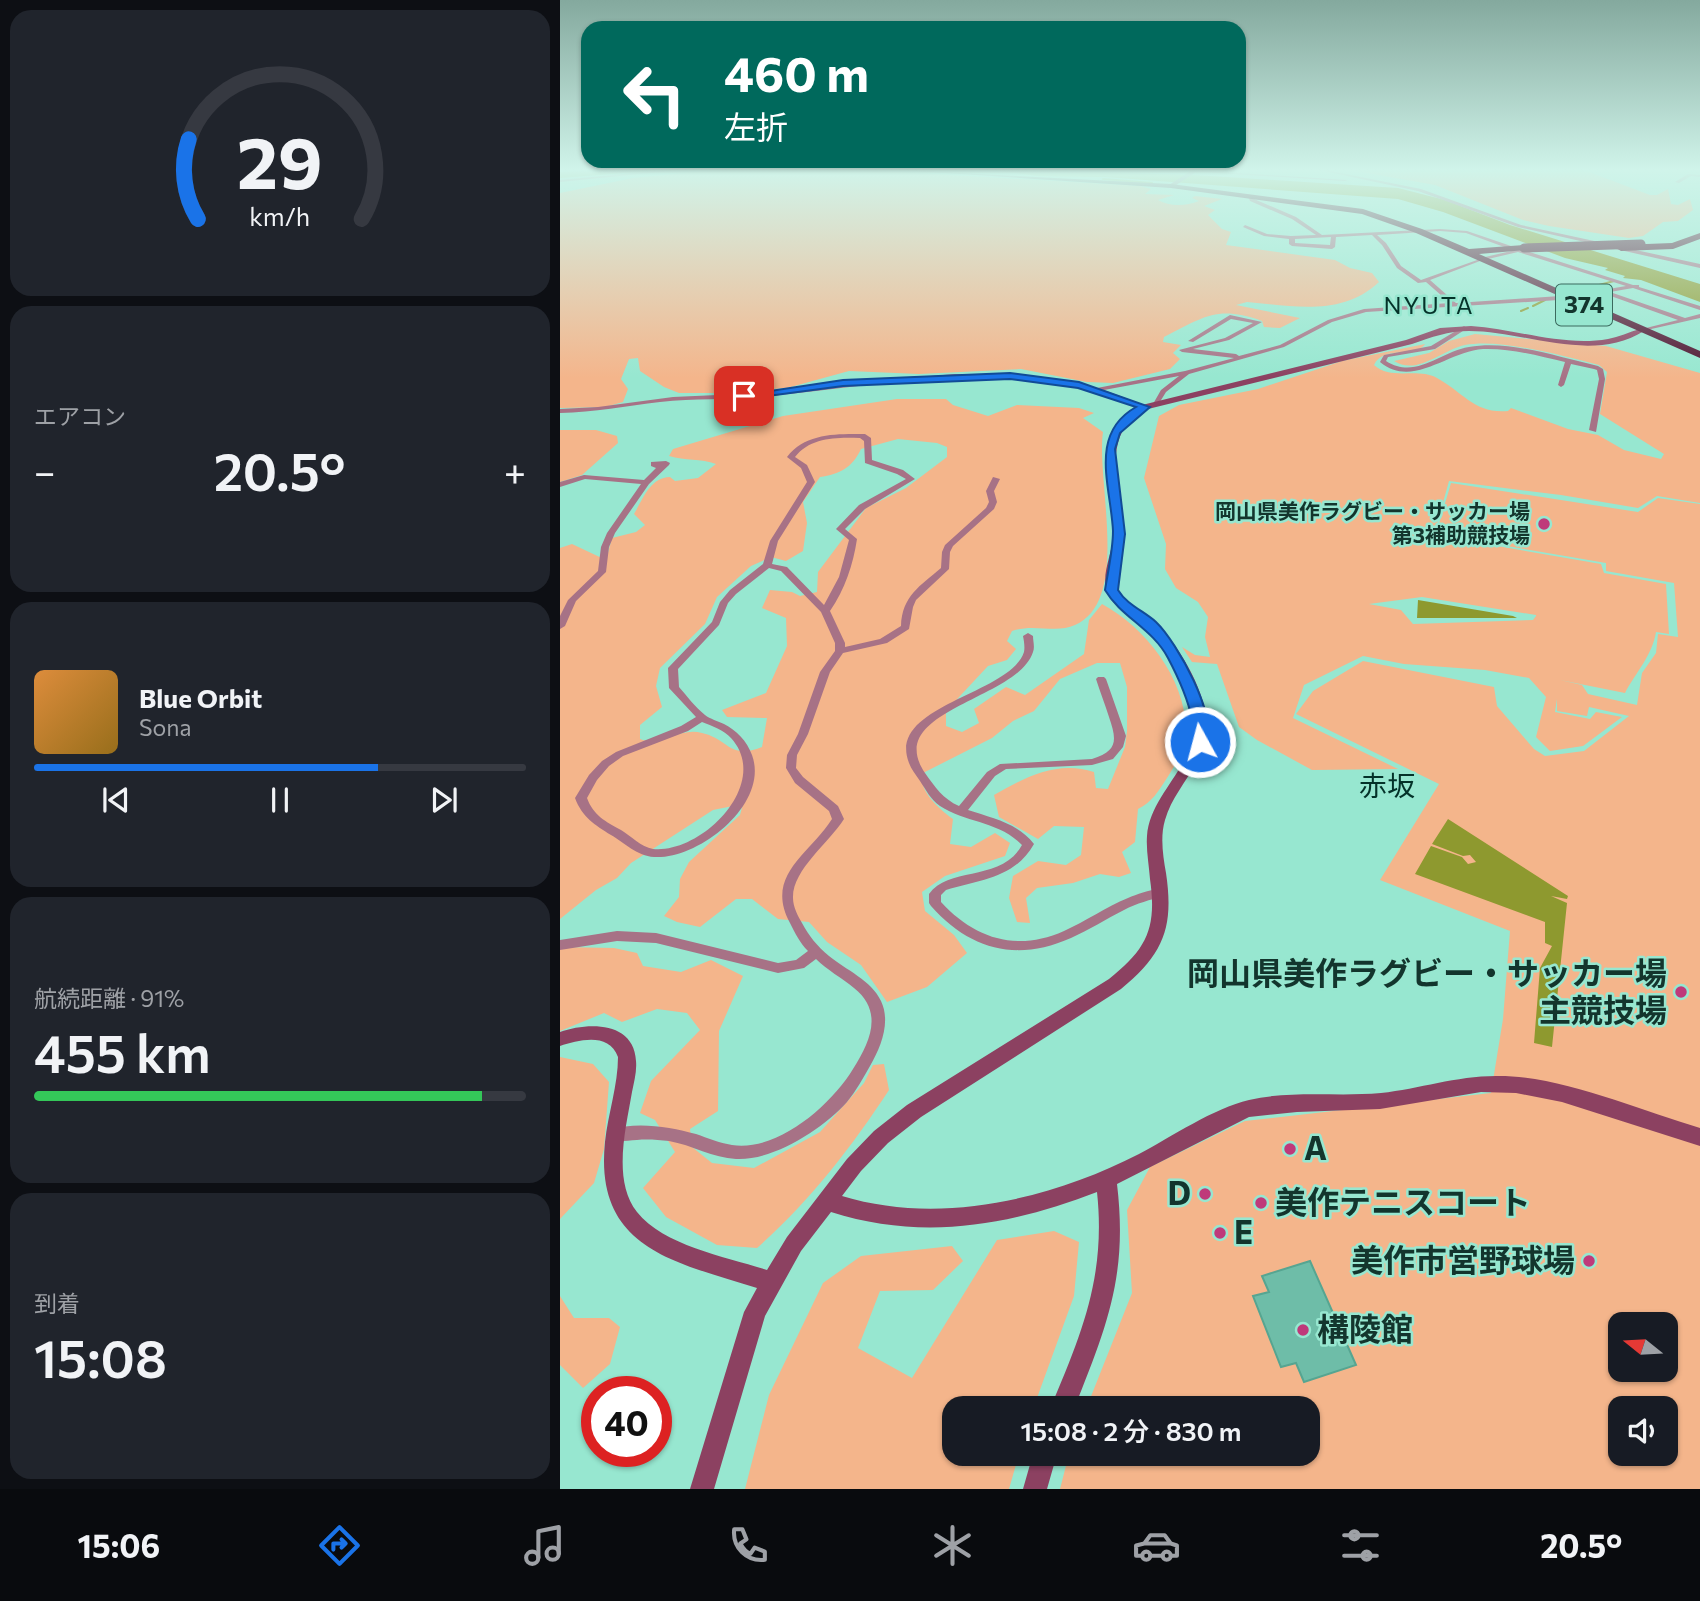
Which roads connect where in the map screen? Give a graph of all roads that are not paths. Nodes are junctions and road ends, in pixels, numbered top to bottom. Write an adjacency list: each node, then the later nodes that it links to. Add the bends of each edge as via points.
1 (1291, 239): 2 (street, via 1292,244 1332,247)
2 (1334, 239)
3 (1379, 239): 17 (street, via 1399,267 1420,282)
4 (1439, 239): 12 (highway)
5 (1488, 239): 9 (street)
6 (1582, 239): 10 (street)
7 (1665, 239): 11 (highway, bridge)
8 (1691, 239): 10 (highway, via 1673,246)
9 (1509, 247)
10 (1621, 248): 15 (street)
11 (1522, 250): 12 (highway); 13 (street); 18 (street)
12 (1468, 252): 20 (highway, 374)
13 (1488, 257)
14 (1478, 260): 17 (street)
15 (1698, 265): 16 (street)
16 (1678, 271)
17 (1428, 281): 21 (street)
18 (1637, 286): 19 (street); 22 (street)
19 (1607, 293): 20 (street); 24 (street)
20 (1567, 297): 21 (street); 26 (highway, 374)
21 (1454, 304): 29 (street, via 1366,310 1330,321 1282,346)
22 (1700, 308)
23 (1700, 316): 24 (street)
24 (1685, 320): 26 (street)
25 (1464, 328): 26 (street, via 1590,342); 30 (street, via 1433,348 1386,356 1382,362 1416,370 1459,351 1479,348); 34 (street)
26 (1640, 331): 28 (highway, 374)
27 (1191, 341): 29 (street, via 1230,317 1259,321 1227,339 1182,350)
28 (1700, 355)
29 (1242, 357): 31 (street)
30 (1568, 362): 32 (street); 36 (street, via 1595,367 1602,373)
31 (1187, 373): 33 (street); 34 (street)
32 (1561, 385)
33 (1098, 390): 34 (street); 35 (street, via 1010,376 843,383 760,395)
34 (1151, 406): 49 (street, via 1136,411 1115,432 1110,449 1119,534 1112,590 1164,639 1200,719 1200,742 1158,819 1154,844)
35 (560, 411)
36 (1593, 430)
37 (659, 467): 39 (street)
38 (996, 479): 45 (street, via 990,491 990,509 950,545 946,569 913,597 905,611 906,626 897,636)
39 (646, 482): 40 (street, via 584,477); 43 (street, via 611,533 602,572 572,600)
40 (560, 485)
41 (767, 565): 42 (street, via 784,569); 42 (street, via 774,541 811,482 804,467 791,457 794,451 812,441 853,436 868,440 868,461 911,479 862,507 840,529 853,539 838,594); 47 (street, via 733,592 716,623 673,668 674,688)
42 (825, 611): 45 (street, via 835,627)
43 (560, 626)
44 (1028, 636): 48 (street, via 1029,652 1000,682 930,717 918,729 911,750 915,766 935,795)
45 (839, 651): 51 (street, via 825,672 791,768 835,809 838,819 791,876 787,900 795,926)
46 (1101, 679): 48 (street, via 1121,736 1109,757 1092,762 1004,766 991,774)
47 (702, 718): 47 (street, via 734,735 745,751 749,780 734,811 700,839 675,852 653,853 638,848 585,811 581,799 606,761)
48 (961, 811): 49 (street, via 1007,827 1028,844 1024,856 1010,866 942,887 935,894 935,903 976,939 1008,945 1046,944)
49 (1160, 892): 56 (street, via 1162,909 1155,940 1139,965 914,1111 881,1137)
50 (560, 945): 51 (street, via 617,936 656,938 778,968 799,964)
51 (816, 952): 53 (street, via 869,991 877,1008 879,1030 871,1051 839,1100 812,1123 778,1142 737,1154 675,1136)
52 (560, 1039): 53 (street, via 611,1035 624,1046 627,1060)
53 (617, 1135): 57 (street, via 615,1191 630,1219 655,1240)
54 (1700, 1138): 55 (street, via 1516,1084 1485,1083 1382,1101 1271,1104 1247,1109)
55 (1107, 1179): 56 (street, via 1010,1208 933,1219 859,1214); 58 (street, via 1113,1245 1108,1284)
56 (827, 1201): 57 (street)
57 (771, 1282): 60 (street, via 744,1342)
58 (1067, 1396)
59 (1042, 1466): 61 (street)
60 (702, 1489)
61 (1035, 1489)

